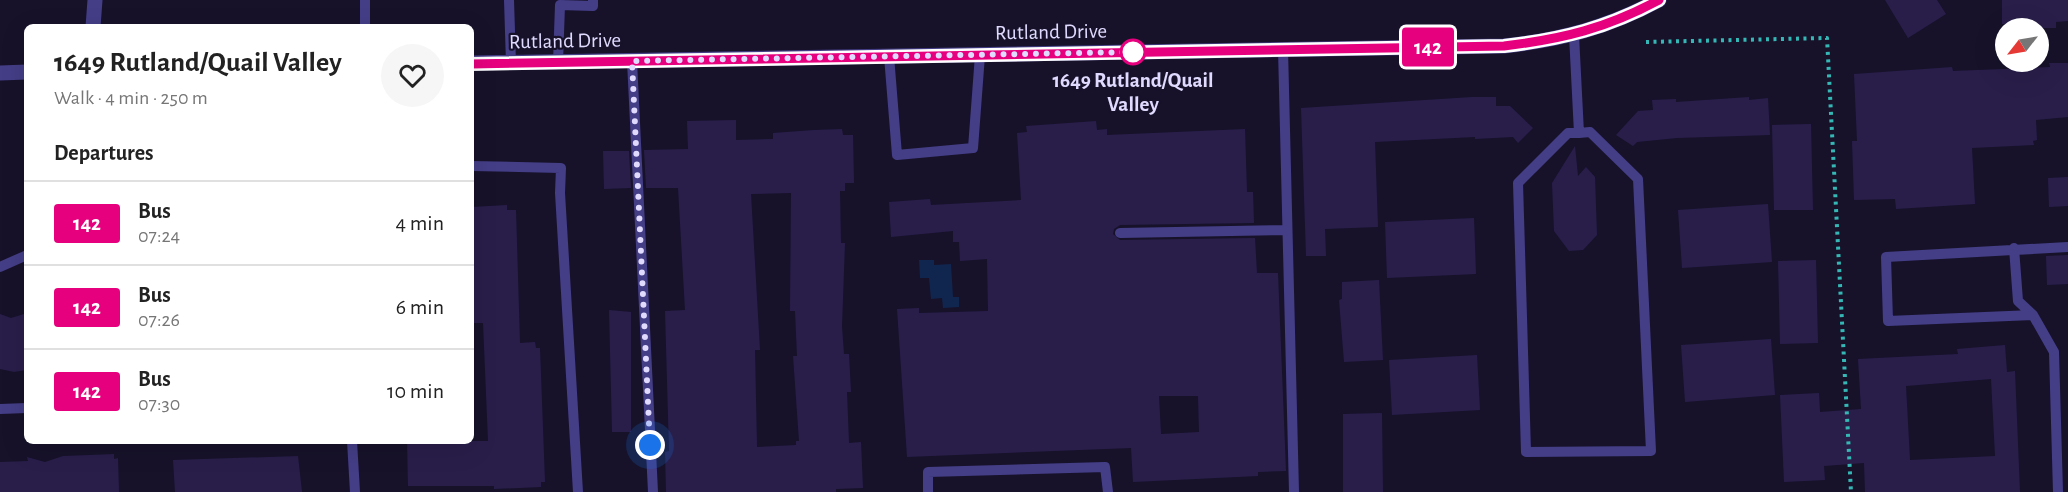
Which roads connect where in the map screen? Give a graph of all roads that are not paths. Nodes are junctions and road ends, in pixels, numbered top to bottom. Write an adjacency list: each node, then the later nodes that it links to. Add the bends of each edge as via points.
1 (95, 0): 7 (street)
2 (365, 0): 8 (lane)
3 (509, 0): 16 (lane)
4 (593, 0): 6 (lane, via 593,6)
5 (1659, 0): 9 (street, Rutland Drive, via 1629,16)
6 (559, 3): 14 (lane)
7 (93, 24)
8 (365, 24)
9 (1574, 35): 10 (street, Rutland Drive, via 1504,46); 19 (lane)
10 (1283, 49): 11 (street, Rutland Drive); 21 (lane)
11 (980, 55): 12 (street, Rutland Drive); 12 (lane, via 973,148 897,155)
12 (889, 56): 13 (street, Rutland Drive)
13 (632, 61): 14 (street, Rutland Drive); 33 (lane)
14 (558, 62): 16 (street, Rutland Drive)
15 (474, 63): 16 (street, Rutland Drive)
16 (511, 63)
17 (24, 72): 18 (street)
18 (0, 73)
19 (1579, 133): 19 (lane, via 1568,132 1518,183 1526,452 1651,451 1638,179 1590,132)
20 (474, 166): 32 (lane, via 561,168)
21 (1287, 230): 22 (lane); 36 (lane)
22 (1120, 233)
23 (2068, 247): 24 (lane)
24 (2014, 248): 27 (lane, via 2018,301); 27 (lane, via 1886,257 1888,321)
25 (24, 256): 26 (lane)
26 (0, 267)
27 (2033, 315): 37 (lane, via 2054,352)
28 (24, 408): 29 (lane)
29 (0, 409)
30 (352, 444): 31 (lane)
31 (355, 492)
32 (578, 492)
33 (652, 492)
34 (928, 492): 35 (lane, via 928,472 1105,467)
35 (1108, 492)
36 (1294, 492)
37 (2058, 492)

